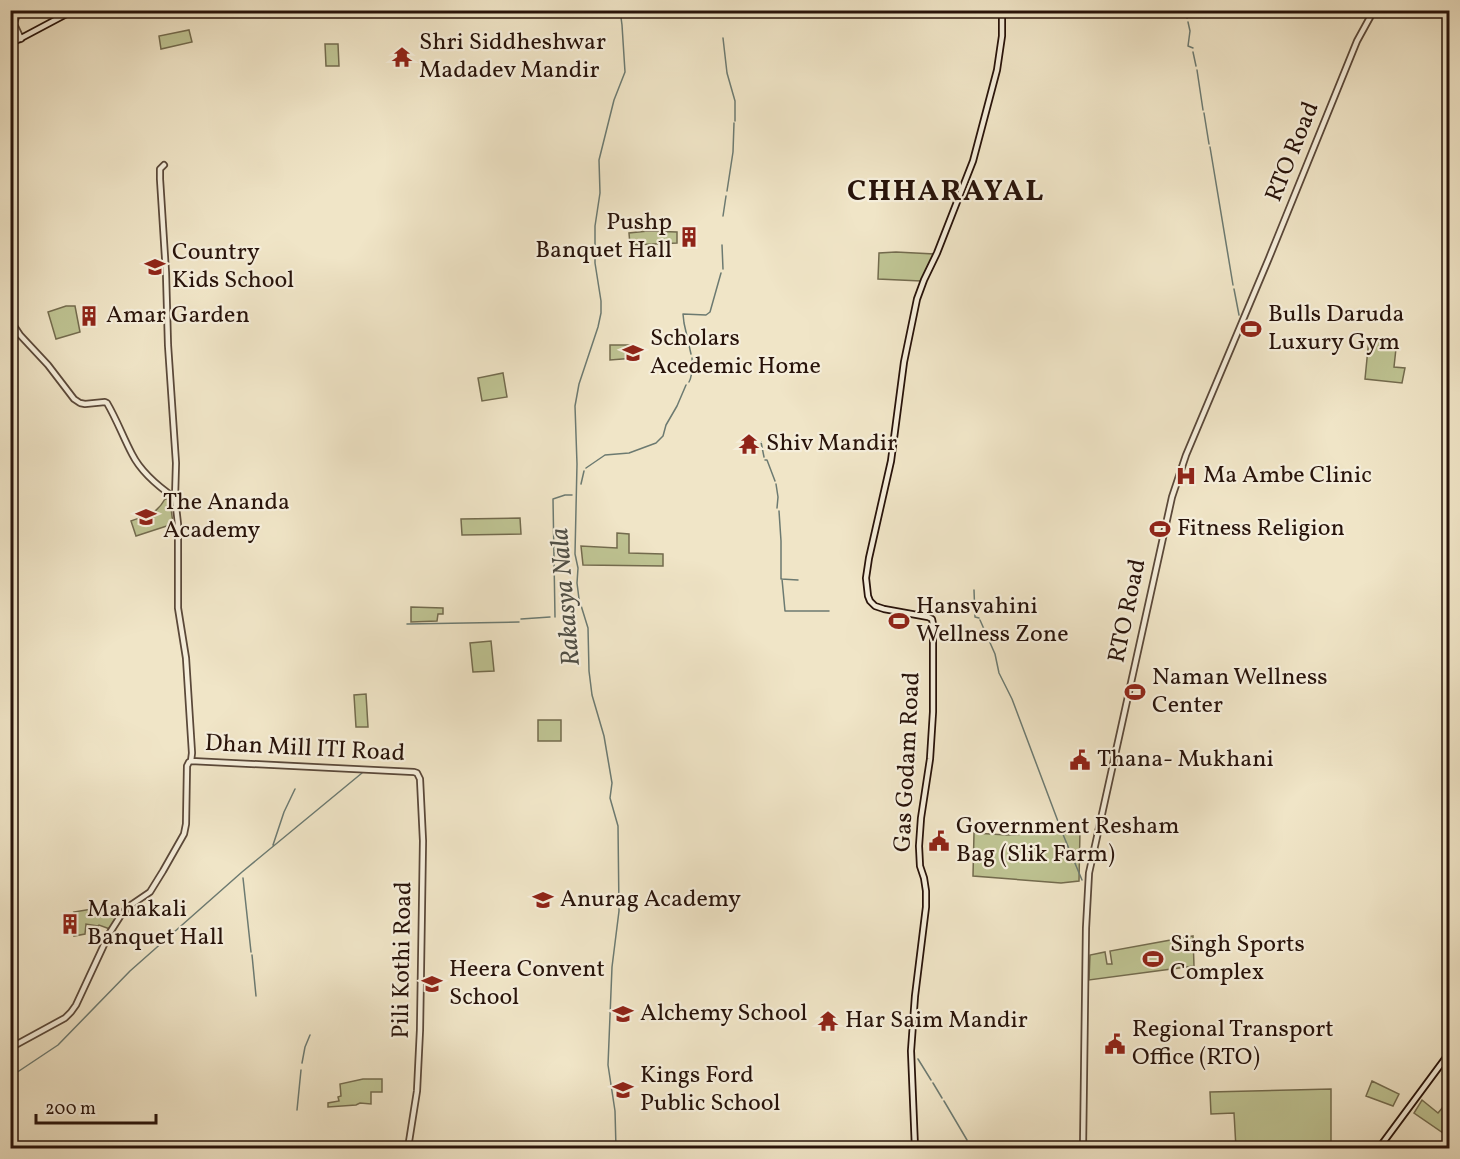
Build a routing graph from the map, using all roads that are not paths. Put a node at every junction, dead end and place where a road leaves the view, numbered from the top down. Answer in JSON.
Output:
{"nodes":[{"id":1,"x":18,"y":10,"type":"edge"},
{"id":2,"x":74,"y":10,"type":"edge"},
{"id":3,"x":1002,"y":10,"type":"edge"},
{"id":4,"x":1374,"y":10,"type":"edge"},
{"id":5,"x":21,"y":39,"type":"junction"},
{"id":6,"x":10,"y":44,"type":"edge"},
{"id":7,"x":164,"y":165,"type":"dead end"},
{"id":8,"x":10,"y":320,"type":"edge"},
{"id":9,"x":175,"y":498,"type":"junction"},
{"id":10,"x":191,"y":761,"type":"junction"},
{"id":11,"x":417,"y":773,"type":"joint"},
{"id":12,"x":10,"y":1048,"type":"edge"},
{"id":13,"x":1449,"y":1052,"type":"edge"},
{"id":14,"x":408,"y":1149,"type":"edge"},
{"id":15,"x":915,"y":1149,"type":"edge"},
{"id":16,"x":1083,"y":1149,"type":"edge"},
{"id":17,"x":1379,"y":1149,"type":"edge"}],
"edges":[{"from":1,"to":5,"type":"street"},
{"from":2,"to":5,"type":"street"},
{"from":3,"to":15,"type":"street","name":"Gas Godam Road"},
{"from":4,"to":16,"type":"street","name":"RTO Road"},
{"from":5,"to":6,"type":"street"},
{"from":7,"to":9,"type":"street"},
{"from":8,"to":9,"type":"street"},
{"from":9,"to":10,"type":"street"},
{"from":10,"to":11,"type":"street","name":"Dhan Mill ITI Road"},
{"from":10,"to":12,"type":"street","name":"Dhan Mill ITI Road"},
{"from":11,"to":14,"type":"street","name":"Pili Kothi Road"},
{"from":13,"to":17,"type":"street"}]}
